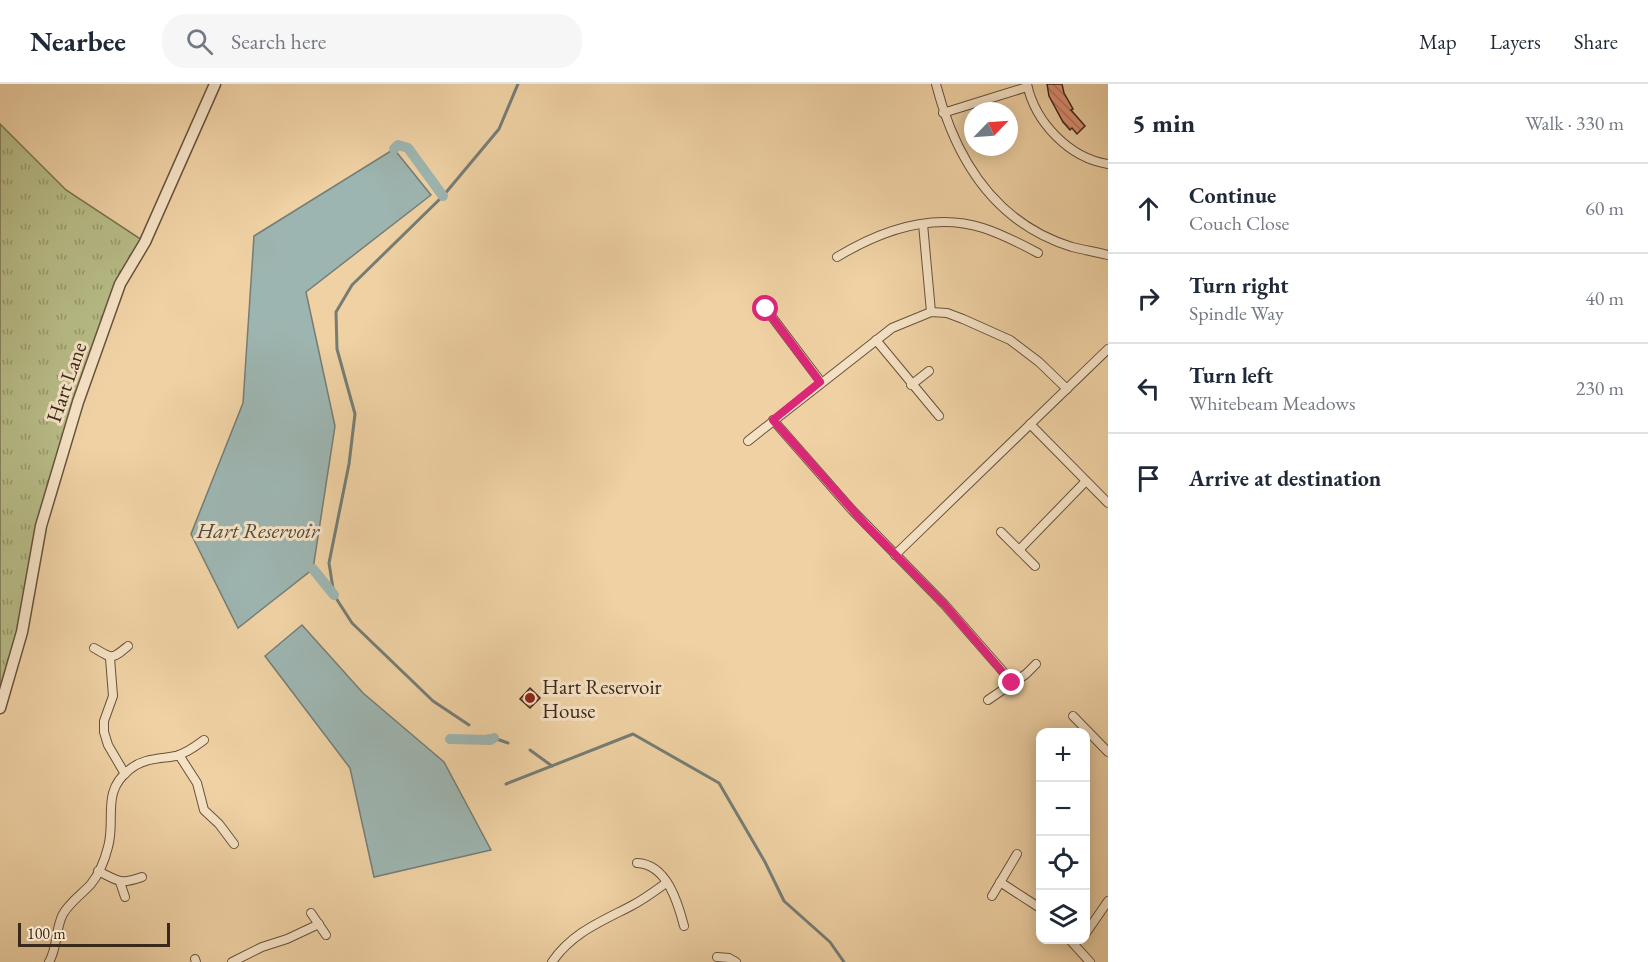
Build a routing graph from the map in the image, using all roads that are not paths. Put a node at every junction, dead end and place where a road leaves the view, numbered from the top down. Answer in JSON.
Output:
{"nodes":[{"id":1,"x":215,"y":84,"type":"edge"},
{"id":2,"x":936,"y":84,"type":"edge"},
{"id":3,"x":1027,"y":85,"type":"edge"},
{"id":4,"x":943,"y":113,"type":"junction"},
{"id":5,"x":1108,"y":164,"type":"edge"},
{"id":6,"x":923,"y":224,"type":"junction"},
{"id":7,"x":1038,"y":253,"type":"dead end"},
{"id":8,"x":1108,"y":255,"type":"edge"},
{"id":9,"x":837,"y":257,"type":"dead end"},
{"id":10,"x":766,"y":309,"type":"dead end"},
{"id":11,"x":931,"y":312,"type":"junction"},
{"id":12,"x":876,"y":340,"type":"junction"},
{"id":13,"x":1108,"y":350,"type":"edge"},
{"id":14,"x":929,"y":371,"type":"dead end"},
{"id":15,"x":820,"y":382,"type":"junction"},
{"id":16,"x":911,"y":385,"type":"junction"},
{"id":17,"x":1067,"y":389,"type":"junction"},
{"id":18,"x":939,"y":416,"type":"dead end"},
{"id":19,"x":773,"y":420,"type":"junction"},
{"id":20,"x":1030,"y":424,"type":"junction"},
{"id":21,"x":748,"y":441,"type":"dead end"},
{"id":22,"x":1086,"y":481,"type":"junction"},
{"id":23,"x":1108,"y":503,"type":"edge"},
{"id":24,"x":1001,"y":532,"type":"dead end"},
{"id":25,"x":1019,"y":550,"type":"junction"},
{"id":26,"x":895,"y":555,"type":"junction"},
{"id":27,"x":1035,"y":566,"type":"dead end"},
{"id":28,"x":128,"y":646,"type":"dead end"},
{"id":29,"x":94,"y":648,"type":"dead end"},
{"id":30,"x":110,"y":658,"type":"junction"},
{"id":31,"x":1036,"y":664,"type":"dead end"},
{"id":32,"x":1012,"y":683,"type":"junction"},
{"id":33,"x":988,"y":700,"type":"dead end"},
{"id":34,"x":0,"y":708,"type":"edge"},
{"id":35,"x":1073,"y":716,"type":"dead end"},
{"id":36,"x":1082,"y":728,"type":"edge"},
{"id":37,"x":1090,"y":737,"type":"edge"},
{"id":38,"x":204,"y":740,"type":"dead end"},
{"id":39,"x":1108,"y":752,"type":"edge"},
{"id":40,"x":179,"y":755,"type":"junction"},
{"id":41,"x":125,"y":774,"type":"junction"},
{"id":42,"x":234,"y":844,"type":"dead end"},
{"id":43,"x":1017,"y":854,"type":"dead end"},
{"id":44,"x":637,"y":863,"type":"dead end"},
{"id":45,"x":98,"y":871,"type":"junction"},
{"id":46,"x":142,"y":877,"type":"dead end"},
{"id":47,"x":120,"y":882,"type":"junction"},
{"id":48,"x":1000,"y":882,"type":"junction"},
{"id":49,"x":666,"y":883,"type":"junction"},
{"id":50,"x":992,"y":896,"type":"dead end"},
{"id":51,"x":124,"y":897,"type":"dead end"},
{"id":52,"x":1108,"y":901,"type":"edge"},
{"id":53,"x":1036,"y":905,"type":"edge"},
{"id":54,"x":311,"y":913,"type":"dead end"},
{"id":55,"x":319,"y":924,"type":"junction"},
{"id":56,"x":684,"y":926,"type":"dead end"},
{"id":57,"x":1090,"y":927,"type":"edge"},
{"id":58,"x":326,"y":935,"type":"dead end"},
{"id":59,"x":1079,"y":944,"type":"edge"},
{"id":60,"x":717,"y":957,"type":"dead end"},
{"id":61,"x":49,"y":962,"type":"edge"},
{"id":62,"x":232,"y":962,"type":"edge"},
{"id":63,"x":552,"y":962,"type":"edge"},
{"id":64,"x":736,"y":962,"type":"edge"},
{"id":65,"x":1090,"y":962,"type":"edge"}],
"edges":[{"from":1,"to":34,"type":"street","name":"Hart Lane"},
{"from":2,"to":4,"type":"street"},
{"from":3,"to":4,"type":"street"},
{"from":3,"to":5,"type":"street"},
{"from":4,"to":8,"type":"street"},
{"from":6,"to":7,"type":"street"},
{"from":6,"to":9,"type":"street"},
{"from":6,"to":11,"type":"street"},
{"from":10,"to":15,"type":"street"},
{"from":11,"to":12,"type":"street"},
{"from":11,"to":17,"type":"street"},
{"from":12,"to":15,"type":"street"},
{"from":12,"to":16,"type":"street"},
{"from":13,"to":17,"type":"street"},
{"from":14,"to":16,"type":"street"},
{"from":15,"to":19,"type":"street"},
{"from":16,"to":18,"type":"street"},
{"from":17,"to":20,"type":"street"},
{"from":19,"to":21,"type":"street"},
{"from":19,"to":26,"type":"street"},
{"from":20,"to":22,"type":"street"},
{"from":20,"to":26,"type":"street"},
{"from":22,"to":23,"type":"street"},
{"from":22,"to":25,"type":"street"},
{"from":24,"to":25,"type":"street"},
{"from":25,"to":27,"type":"street"},
{"from":26,"to":32,"type":"street"},
{"from":28,"to":30,"type":"street"},
{"from":29,"to":30,"type":"street"},
{"from":30,"to":41,"type":"street"},
{"from":31,"to":32,"type":"street"},
{"from":32,"to":33,"type":"street"},
{"from":35,"to":36,"type":"street"},
{"from":37,"to":39,"type":"street"},
{"from":38,"to":40,"type":"street"},
{"from":40,"to":41,"type":"street"},
{"from":40,"to":42,"type":"street"},
{"from":41,"to":45,"type":"street"},
{"from":43,"to":48,"type":"street"},
{"from":44,"to":49,"type":"street"},
{"from":45,"to":47,"type":"street"},
{"from":45,"to":61,"type":"street"},
{"from":46,"to":47,"type":"street"},
{"from":47,"to":51,"type":"street"},
{"from":48,"to":50,"type":"street"},
{"from":48,"to":53,"type":"street"},
{"from":49,"to":56,"type":"street"},
{"from":49,"to":63,"type":"street"},
{"from":52,"to":57,"type":"street"},
{"from":54,"to":55,"type":"street"},
{"from":55,"to":58,"type":"street"},
{"from":55,"to":62,"type":"street"},
{"from":59,"to":65,"type":"street"},
{"from":60,"to":64,"type":"street"}]}
